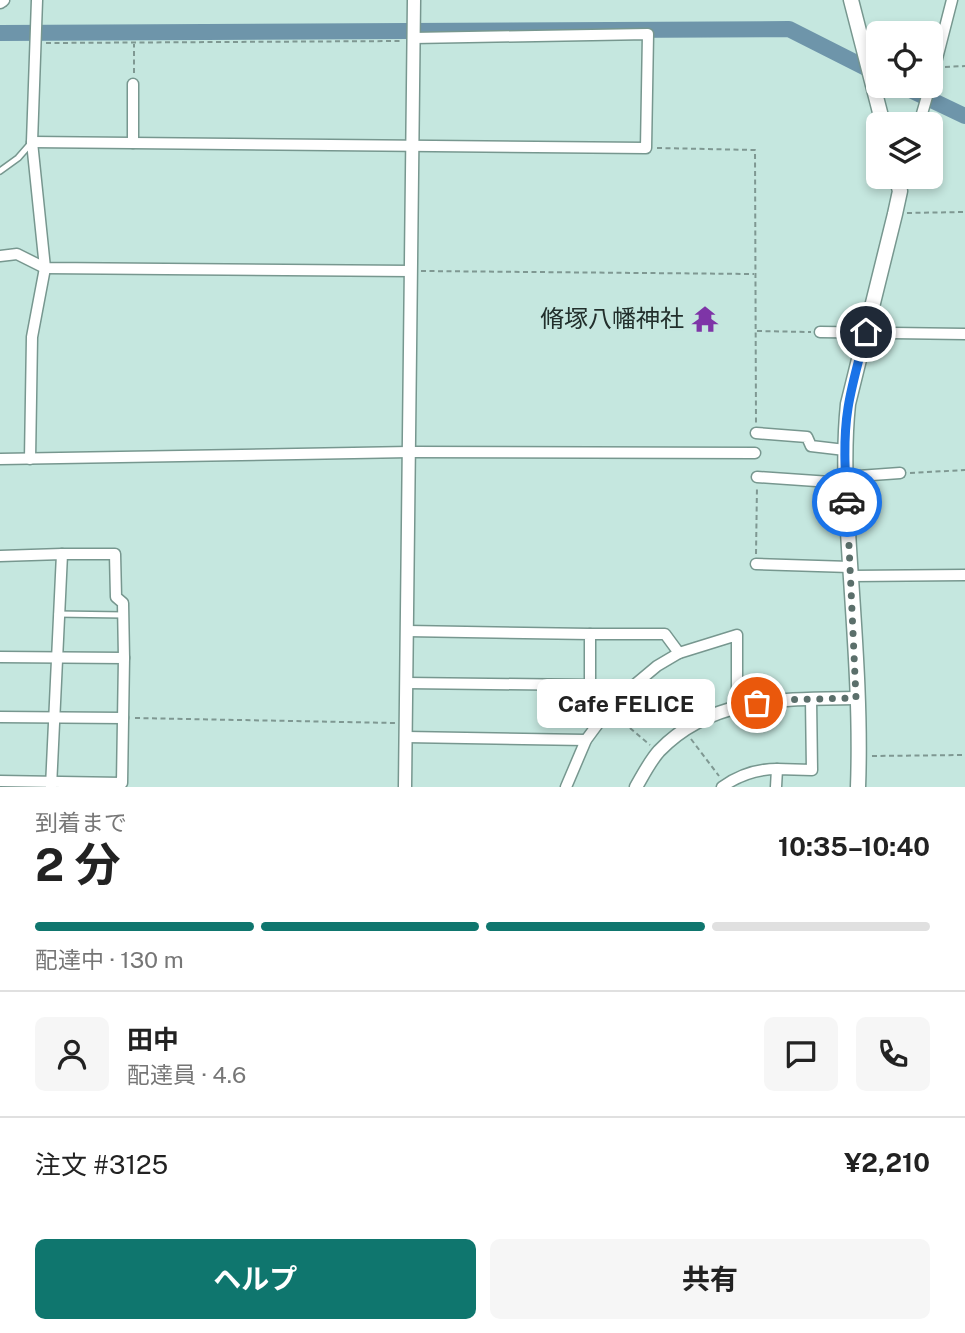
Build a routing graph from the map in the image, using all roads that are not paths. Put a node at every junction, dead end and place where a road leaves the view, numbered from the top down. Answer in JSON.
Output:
{"nodes":[{"id":1,"x":37,"y":0,"type":"edge"},
{"id":2,"x":414,"y":0,"type":"edge"},
{"id":3,"x":852,"y":0,"type":"edge"},
{"id":4,"x":952,"y":0,"type":"edge"},
{"id":5,"x":413,"y":34,"type":"junction"},
{"id":6,"x":943,"y":37,"type":"edge"},
{"id":7,"x":133,"y":85,"type":"road end"},
{"id":8,"x":880,"y":112,"type":"edge"},
{"id":9,"x":32,"y":142,"type":"junction"},
{"id":10,"x":133,"y":143,"type":"junction"},
{"id":11,"x":413,"y":146,"type":"junction"},
{"id":12,"x":0,"y":171,"type":"edge"},
{"id":13,"x":899,"y":189,"type":"edge"},
{"id":14,"x":0,"y":256,"type":"edge"},
{"id":15,"x":45,"y":268,"type":"junction"},
{"id":16,"x":411,"y":271,"type":"junction"},
{"id":17,"x":820,"y":332,"type":"road end"},
{"id":18,"x":866,"y":332,"type":"junction"},
{"id":19,"x":965,"y":334,"type":"edge"},
{"id":20,"x":755,"y":433,"type":"road end"},
{"id":21,"x":845,"y":450,"type":"junction"},
{"id":22,"x":410,"y":452,"type":"junction"},
{"id":23,"x":755,"y":453,"type":"dead end"},
{"id":24,"x":30,"y":459,"type":"junction"},
{"id":25,"x":0,"y":460,"type":"edge"},
{"id":26,"x":900,"y":473,"type":"road end"},
{"id":27,"x":757,"y":477,"type":"road end"},
{"id":28,"x":845,"y":480,"type":"junction"},
{"id":29,"x":62,"y":554,"type":"junction"},
{"id":30,"x":0,"y":556,"type":"edge"},
{"id":31,"x":756,"y":564,"type":"road end"},
{"id":32,"x":850,"y":572,"type":"junction"},
{"id":33,"x":965,"y":575,"type":"edge"},
{"id":34,"x":57,"y":614,"type":"junction"},
{"id":35,"x":124,"y":615,"type":"junction"},
{"id":36,"x":407,"y":631,"type":"junction"},
{"id":37,"x":590,"y":634,"type":"junction"},
{"id":38,"x":679,"y":653,"type":"junction"},
{"id":39,"x":0,"y":657,"type":"edge"},
{"id":40,"x":55,"y":657,"type":"junction"},
{"id":41,"x":124,"y":658,"type":"junction"},
{"id":42,"x":407,"y":683,"type":"junction"},
{"id":43,"x":590,"y":685,"type":"junction"},
{"id":44,"x":856,"y":698,"type":"junction"},
{"id":45,"x":811,"y":699,"type":"junction"},
{"id":46,"x":611,"y":706,"type":"junction"},
{"id":47,"x":737,"y":706,"type":"junction"},
{"id":48,"x":0,"y":717,"type":"edge"},
{"id":49,"x":53,"y":718,"type":"junction"},
{"id":50,"x":123,"y":718,"type":"junction"},
{"id":51,"x":406,"y":737,"type":"junction"},
{"id":52,"x":586,"y":740,"type":"junction"},
{"id":53,"x":777,"y":769,"type":"junction"},
{"id":54,"x":0,"y":781,"type":"edge"},
{"id":55,"x":51,"y":784,"type":"edge"},
{"id":56,"x":724,"y":786,"type":"edge"},
{"id":57,"x":405,"y":787,"type":"edge"},
{"id":58,"x":566,"y":787,"type":"edge"},
{"id":59,"x":636,"y":787,"type":"edge"},
{"id":60,"x":776,"y":787,"type":"edge"},
{"id":61,"x":858,"y":787,"type":"edge"}],
"edges":[{"from":1,"to":9,"type":"street"},
{"from":2,"to":5,"type":"street"},
{"from":3,"to":8,"type":"main road"},
{"from":4,"to":6,"type":"street"},
{"from":5,"to":11,"type":"street"},
{"from":5,"to":11,"type":"street"},
{"from":7,"to":10,"type":"street"},
{"from":9,"to":10,"type":"street"},
{"from":9,"to":12,"type":"lane"},
{"from":9,"to":15,"type":"street"},
{"from":10,"to":11,"type":"street"},
{"from":11,"to":16,"type":"street"},
{"from":13,"to":18,"type":"main road"},
{"from":14,"to":15,"type":"street"},
{"from":15,"to":16,"type":"street"},
{"from":15,"to":24,"type":"street"},
{"from":16,"to":22,"type":"street"},
{"from":17,"to":18,"type":"street"},
{"from":18,"to":19,"type":"street"},
{"from":18,"to":21,"type":"main road"},
{"from":20,"to":21,"type":"street"},
{"from":21,"to":28,"type":"main road"},
{"from":22,"to":23,"type":"street"},
{"from":22,"to":24,"type":"street"},
{"from":22,"to":36,"type":"street"},
{"from":24,"to":25,"type":"street"},
{"from":26,"to":28,"type":"street"},
{"from":27,"to":28,"type":"street"},
{"from":28,"to":32,"type":"main road"},
{"from":29,"to":30,"type":"street"},
{"from":29,"to":34,"type":"street"},
{"from":29,"to":35,"type":"street"},
{"from":31,"to":32,"type":"street"},
{"from":32,"to":33,"type":"street"},
{"from":32,"to":44,"type":"main road"},
{"from":34,"to":35,"type":"lane"},
{"from":34,"to":40,"type":"street"},
{"from":35,"to":41,"type":"street"},
{"from":36,"to":37,"type":"street"},
{"from":36,"to":42,"type":"street"},
{"from":37,"to":38,"type":"street"},
{"from":37,"to":43,"type":"street"},
{"from":38,"to":46,"type":"street"},
{"from":38,"to":47,"type":"street"},
{"from":39,"to":40,"type":"street"},
{"from":40,"to":41,"type":"street"},
{"from":40,"to":49,"type":"street"},
{"from":41,"to":50,"type":"street"},
{"from":42,"to":43,"type":"street"},
{"from":42,"to":51,"type":"street"},
{"from":43,"to":46,"type":"street"},
{"from":44,"to":45,"type":"street"},
{"from":44,"to":61,"type":"main road"},
{"from":45,"to":47,"type":"street"},
{"from":45,"to":53,"type":"street"},
{"from":46,"to":52,"type":"street"},
{"from":47,"to":59,"type":"street"},
{"from":48,"to":49,"type":"street"},
{"from":49,"to":50,"type":"street"},
{"from":49,"to":55,"type":"street"},
{"from":50,"to":55,"type":"street"},
{"from":51,"to":52,"type":"street"},
{"from":51,"to":57,"type":"street"},
{"from":52,"to":58,"type":"street"},
{"from":53,"to":56,"type":"street"},
{"from":53,"to":60,"type":"street"},
{"from":54,"to":55,"type":"street"}]}
